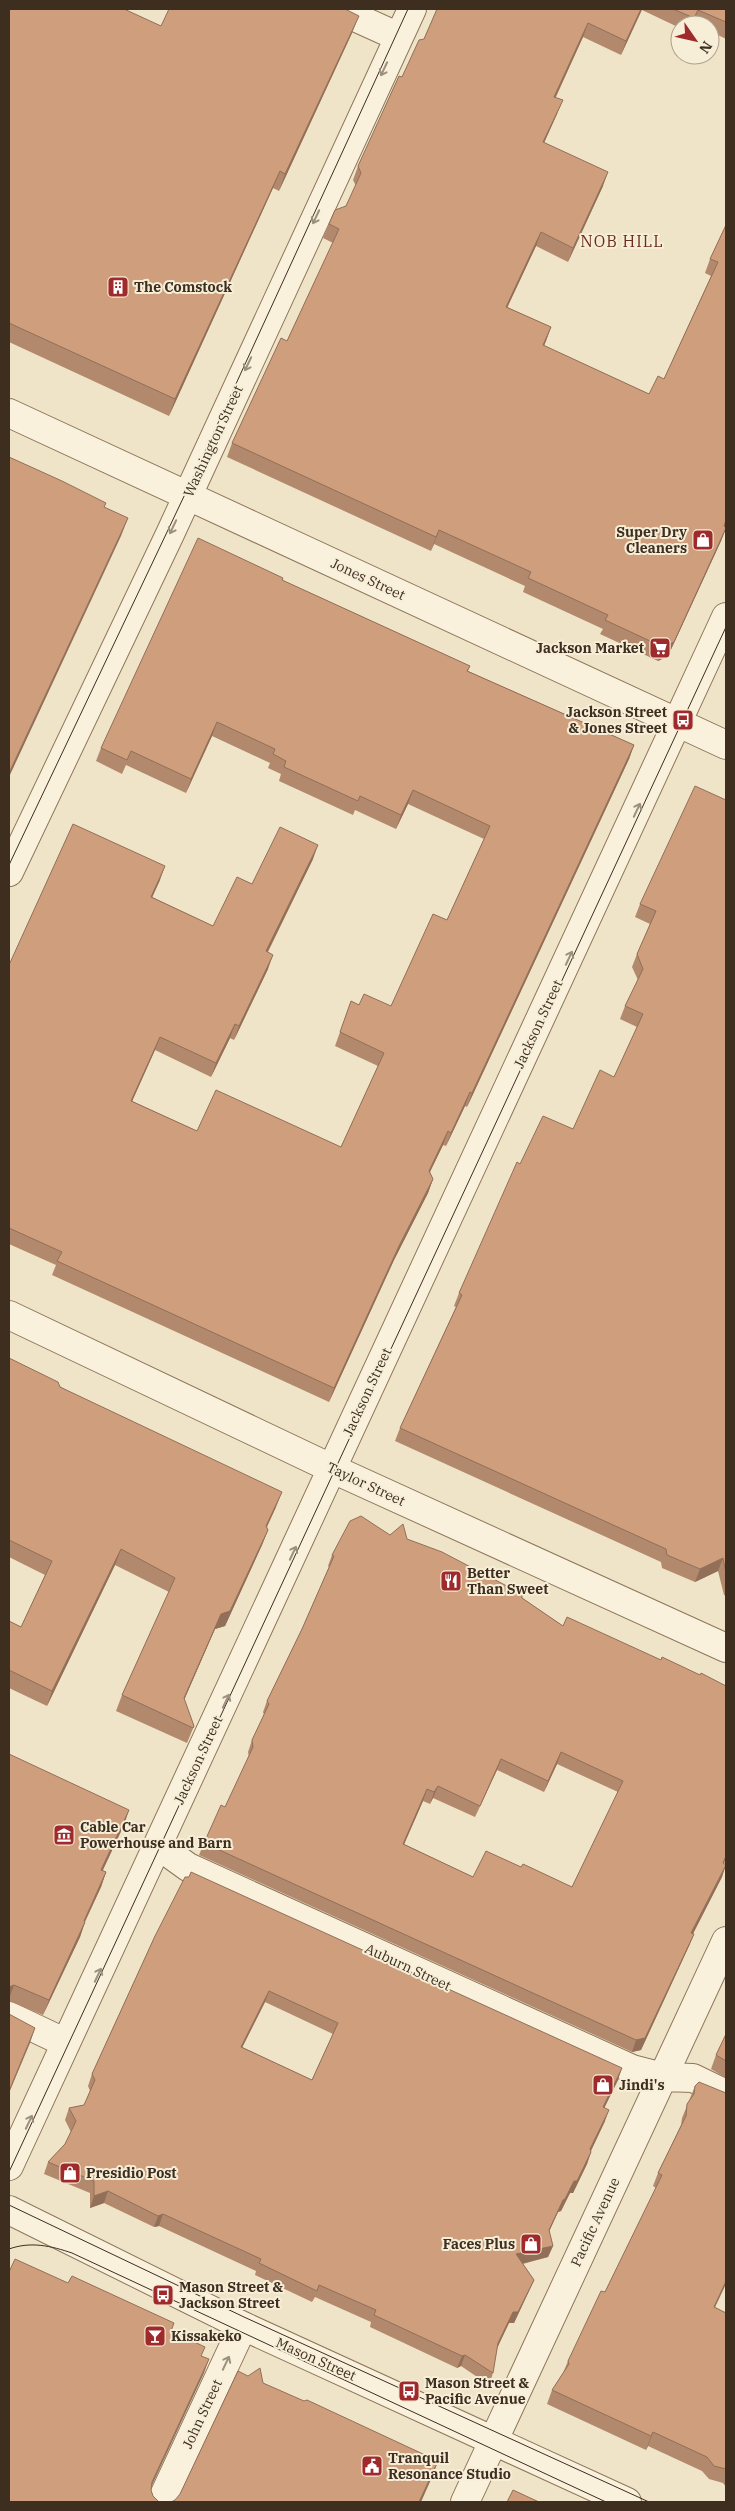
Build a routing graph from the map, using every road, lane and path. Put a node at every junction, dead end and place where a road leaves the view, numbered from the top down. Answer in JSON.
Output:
{"nodes":[{"id":1,"x":337,"y":9,"type":"edge"},
{"id":2,"x":412,"y":9,"type":"edge"},
{"id":3,"x":399,"y":37,"type":"junction"},
{"id":4,"x":9,"y":413,"type":"edge"},
{"id":5,"x":188,"y":496,"type":"junction"},
{"id":6,"x":726,"y":617,"type":"edge"},
{"id":7,"x":677,"y":722,"type":"junction"},
{"id":8,"x":726,"y":745,"type":"edge"},
{"id":9,"x":9,"y":872,"type":"edge"},
{"id":10,"x":9,"y":1314,"type":"edge"},
{"id":11,"x":332,"y":1468,"type":"junction"},
{"id":12,"x":726,"y":1648,"type":"edge"},
{"id":13,"x":158,"y":1846,"type":"junction"},
{"id":14,"x":725,"y":1948,"type":"edge"},
{"id":15,"x":9,"y":2016,"type":"edge"},
{"id":16,"x":66,"y":2043,"type":"junction"},
{"id":17,"x":663,"y":2077,"type":"junction"},
{"id":18,"x":726,"y":2094,"type":"edge"},
{"id":19,"x":9,"y":2166,"type":"edge"},
{"id":20,"x":9,"y":2210,"type":"edge"},
{"id":21,"x":243,"y":2326,"type":"junction"},
{"id":22,"x":494,"y":2440,"type":"junction"},
{"id":23,"x":161,"y":2502,"type":"edge"},
{"id":24,"x":465,"y":2502,"type":"edge"},
{"id":25,"x":627,"y":2502,"type":"edge"}],
"edges":[{"from":1,"to":3,"type":"street"},
{"from":2,"to":3,"type":"street","name":"Washington Street"},
{"from":3,"to":5,"type":"street","name":"Washington Street","one_way":true},
{"from":4,"to":5,"type":"street","name":"Jones Street"},
{"from":5,"to":7,"type":"street","name":"Jones Street"},
{"from":5,"to":9,"type":"street","name":"Washington Street","one_way":true},
{"from":6,"to":7,"type":"street","name":"Jackson Street"},
{"from":7,"to":8,"type":"street","name":"Jones Street"},
{"from":11,"to":7,"type":"street","name":"Jackson Street","one_way":true},
{"from":10,"to":11,"type":"street","name":"Taylor Street"},
{"from":11,"to":12,"type":"street","name":"Taylor Street"},
{"from":13,"to":11,"type":"street","name":"Jackson Street","one_way":true},
{"from":16,"to":13,"type":"street","name":"Jackson Street","one_way":true},
{"from":13,"to":17,"type":"street","name":"Auburn Street"},
{"from":14,"to":17,"type":"street","name":"Pacific Avenue"},
{"from":15,"to":16,"type":"street"},
{"from":19,"to":16,"type":"street","name":"Jackson Street","one_way":true},
{"from":17,"to":18,"type":"street","name":"Auburn Street"},
{"from":17,"to":22,"type":"street","name":"Pacific Avenue"},
{"from":20,"to":21,"type":"street","name":"Mason Street"},
{"from":21,"to":22,"type":"street","name":"Mason Street"},
{"from":23,"to":21,"type":"street","name":"John Street","one_way":true},
{"from":22,"to":24,"type":"street","name":"Pacific Avenue"},
{"from":22,"to":25,"type":"street","name":"Mason Street"}]}
